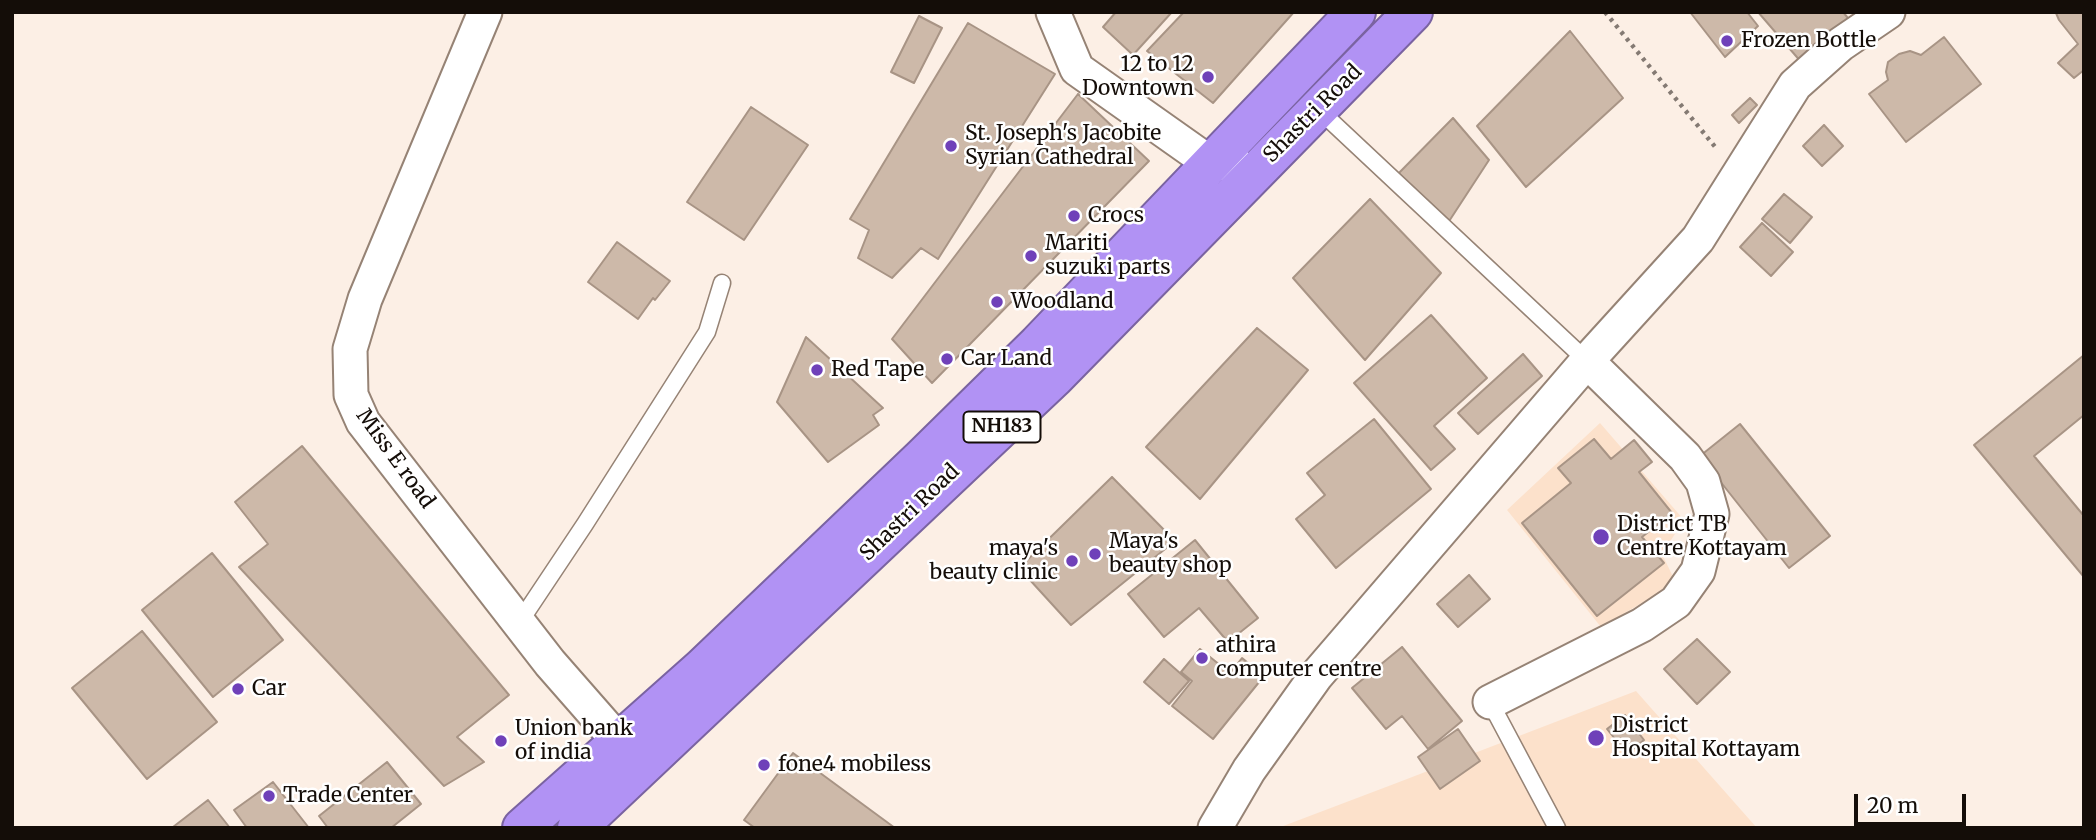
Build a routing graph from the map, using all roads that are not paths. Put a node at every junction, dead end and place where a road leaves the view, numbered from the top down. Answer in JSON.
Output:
{"nodes":[{"id":1,"x":485,"y":12,"type":"edge"},
{"id":2,"x":1053,"y":12,"type":"edge"},
{"id":3,"x":1356,"y":12,"type":"edge"},
{"id":4,"x":1413,"y":12,"type":"edge"},
{"id":5,"x":1888,"y":12,"type":"edge"},
{"id":6,"x":1318,"y":109,"type":"junction"},
{"id":7,"x":1210,"y":163,"type":"junction"},
{"id":8,"x":1262,"y":165,"type":"junction"},
{"id":9,"x":722,"y":283,"type":"dead end"},
{"id":10,"x":1587,"y":361,"type":"junction"},
{"id":11,"x":519,"y":623,"type":"junction"},
{"id":12,"x":1490,"y":702,"type":"joint"},
{"id":13,"x":630,"y":754,"type":"junction"},
{"id":14,"x":522,"y":828,"type":"edge"},
{"id":15,"x":577,"y":828,"type":"edge"},
{"id":16,"x":1215,"y":828,"type":"edge"},
{"id":17,"x":1557,"y":828,"type":"edge"}],
"edges":[{"from":1,"to":11,"type":"street","name":"Miss E road"},
{"from":2,"to":7,"type":"street"},
{"from":3,"to":7,"type":"highway","name":"Shastri Road","number":"NH183"},
{"from":4,"to":6,"type":"highway","name":"Shastri Road","number":"NH183"},
{"from":5,"to":10,"type":"street"},
{"from":6,"to":8,"type":"highway","name":"Shastri Road","number":"NH183"},
{"from":6,"to":10,"type":"lane"},
{"from":7,"to":8,"type":"street"},
{"from":7,"to":13,"type":"highway","name":"Shastri Road","number":"NH183"},
{"from":8,"to":13,"type":"highway","name":"Shastri Road","number":"NH183"},
{"from":9,"to":11,"type":"lane"},
{"from":10,"to":12,"type":"street"},
{"from":10,"to":16,"type":"street"},
{"from":11,"to":13,"type":"street","name":"Miss E road"},
{"from":12,"to":17,"type":"lane"},
{"from":13,"to":14,"type":"highway","name":"Shastri Road","number":"NH183"},
{"from":13,"to":15,"type":"highway","name":"Shastri Road","number":"NH183"}]}
